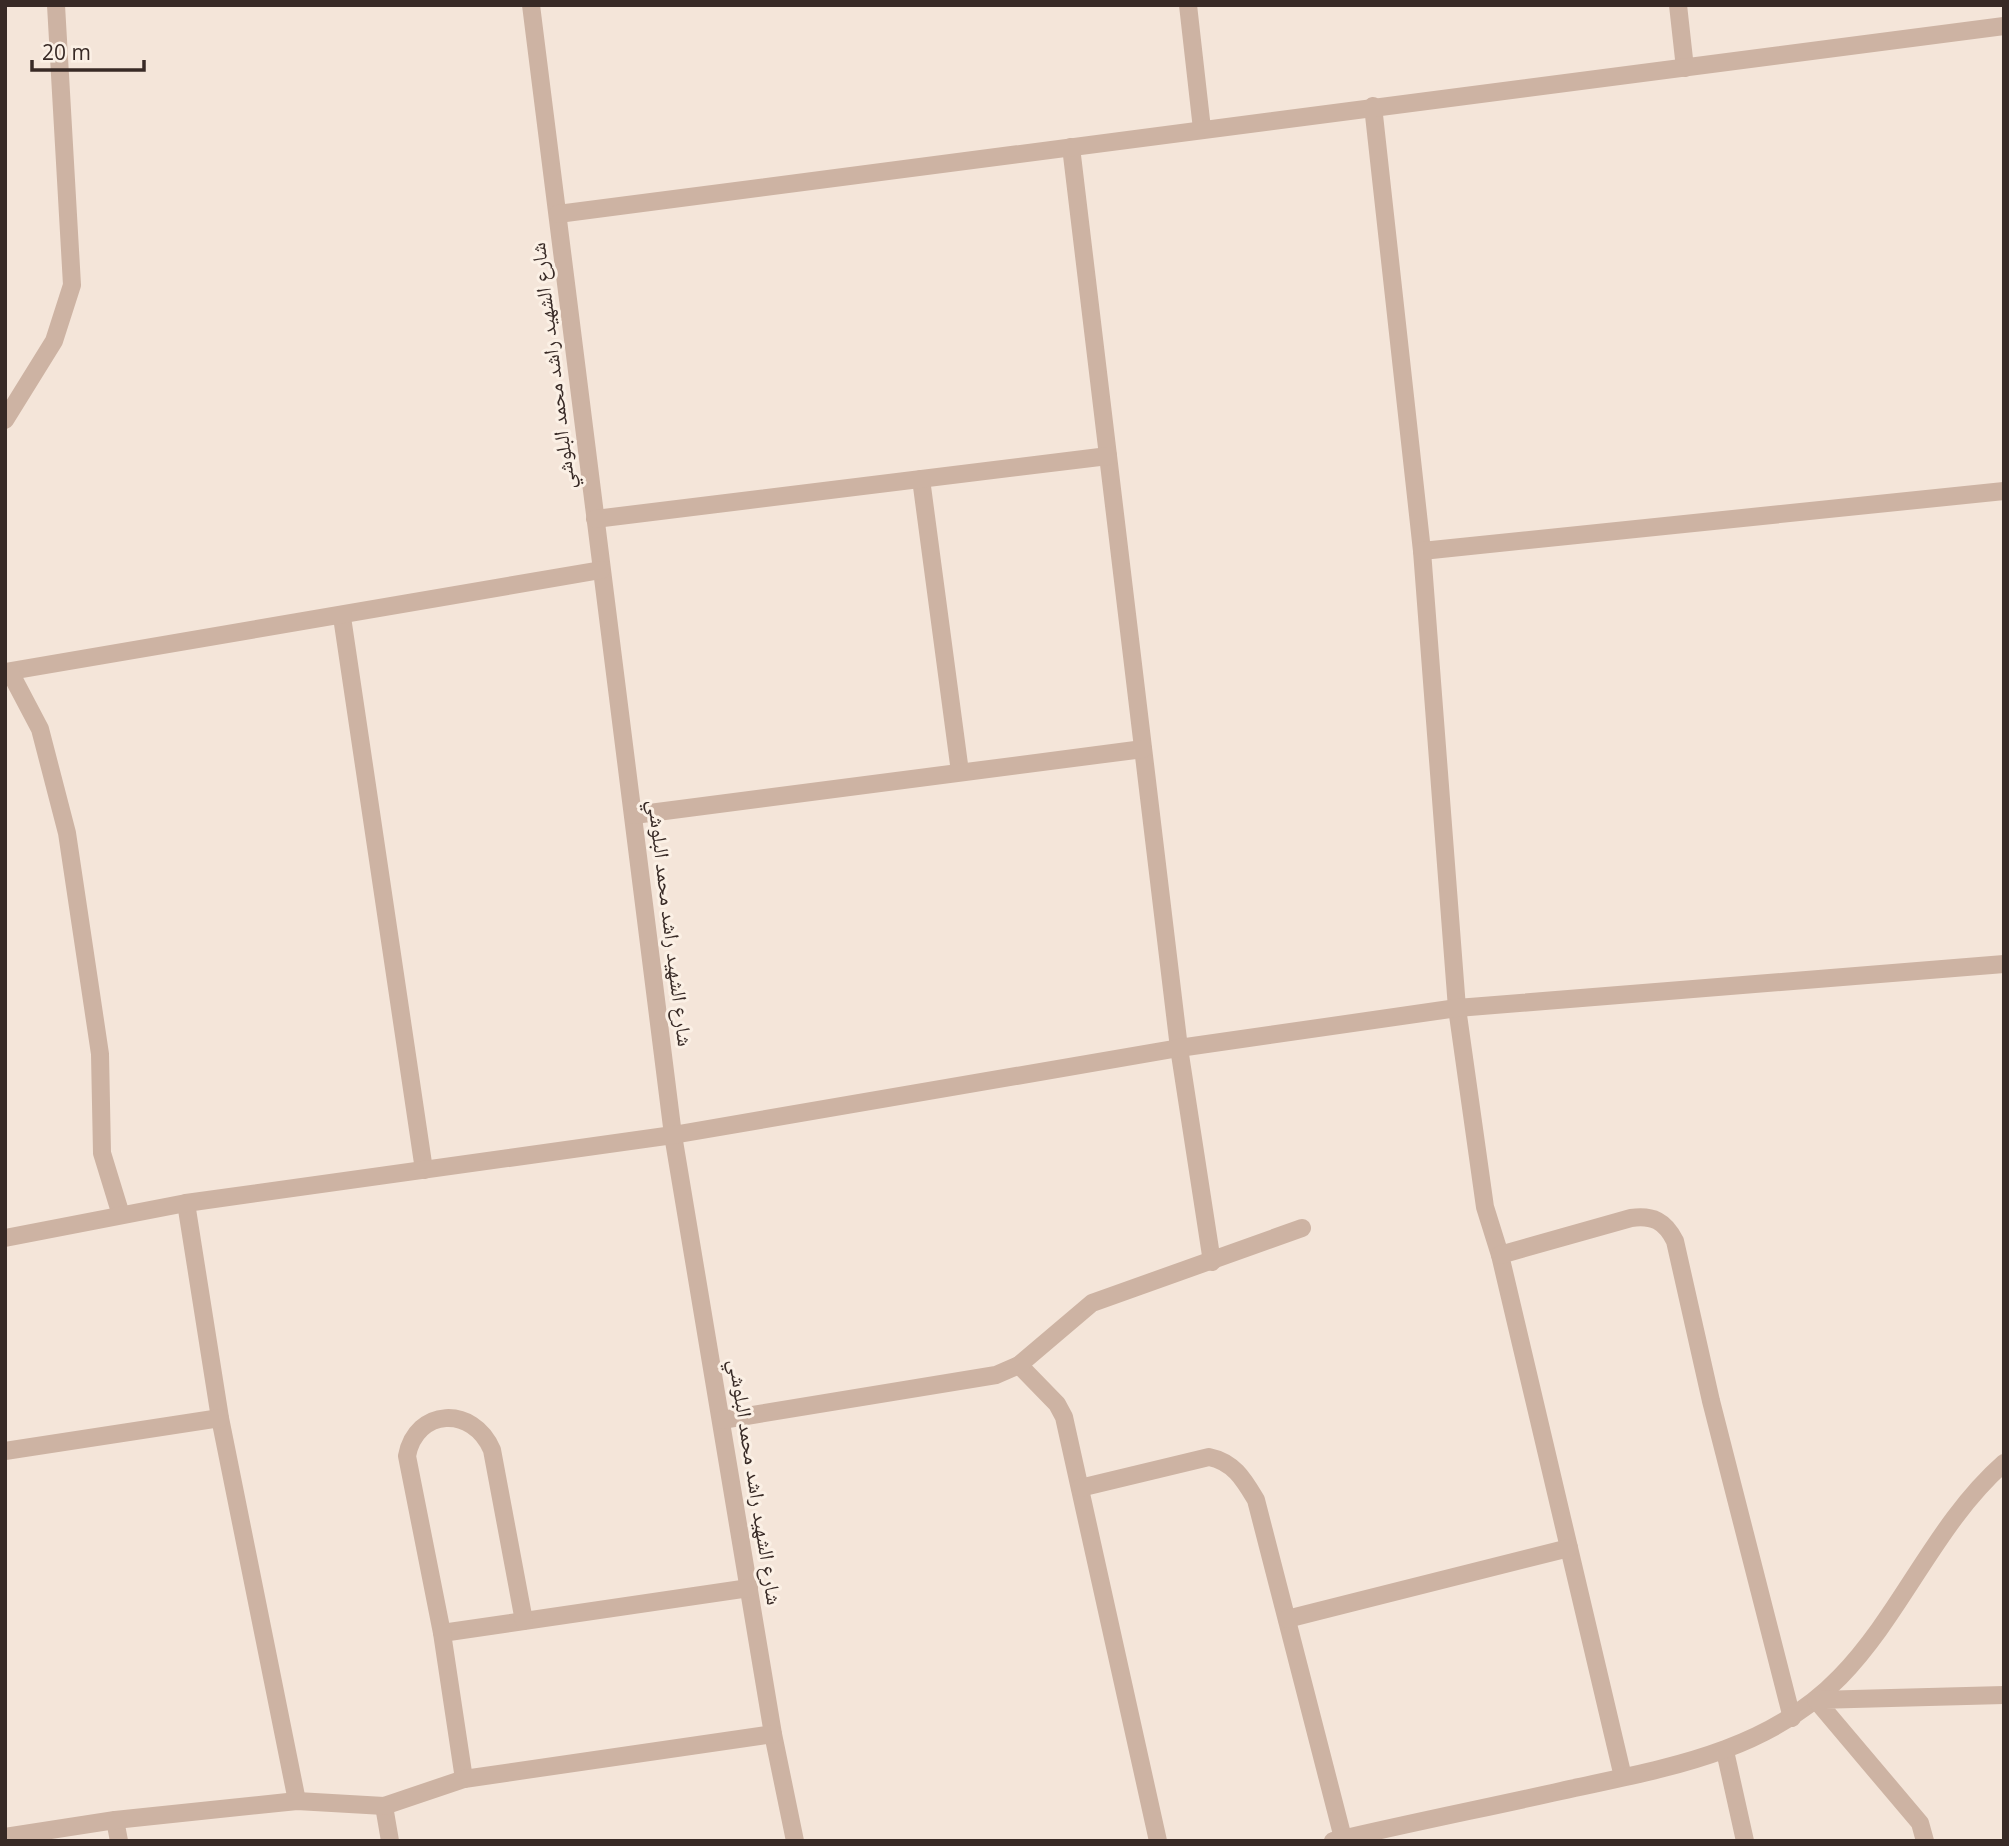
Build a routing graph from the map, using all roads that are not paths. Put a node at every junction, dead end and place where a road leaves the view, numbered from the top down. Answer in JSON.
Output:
{"nodes":[{"id":1,"x":56,"y":5,"type":"edge"},
{"id":2,"x":531,"y":5,"type":"edge"},
{"id":3,"x":1188,"y":5,"type":"edge"},
{"id":4,"x":1678,"y":5,"type":"edge"},
{"id":5,"x":2004,"y":26,"type":"edge"},
{"id":6,"x":1685,"y":68,"type":"junction"},
{"id":7,"x":1373,"y":106,"type":"junction"},
{"id":8,"x":1202,"y":129,"type":"junction"},
{"id":9,"x":1071,"y":146,"type":"junction"},
{"id":10,"x":558,"y":214,"type":"junction"},
{"id":11,"x":5,"y":420,"type":"edge"},
{"id":12,"x":1108,"y":456,"type":"junction"},
{"id":13,"x":920,"y":479,"type":"junction"},
{"id":14,"x":2004,"y":491,"type":"edge"},
{"id":15,"x":595,"y":519,"type":"junction"},
{"id":16,"x":1422,"y":551,"type":"junction"},
{"id":17,"x":601,"y":570,"type":"junction"},
{"id":18,"x":342,"y":617,"type":"junction"},
{"id":19,"x":8,"y":672,"type":"edge"},
{"id":20,"x":1143,"y":749,"type":"junction"},
{"id":21,"x":960,"y":772,"type":"junction"},
{"id":22,"x":634,"y":815,"type":"junction"},
{"id":23,"x":2004,"y":964,"type":"edge"},
{"id":24,"x":1457,"y":1008,"type":"junction"},
{"id":25,"x":1179,"y":1048,"type":"junction"},
{"id":26,"x":673,"y":1135,"type":"junction"},
{"id":27,"x":424,"y":1170,"type":"junction"},
{"id":28,"x":186,"y":1203,"type":"junction"},
{"id":29,"x":121,"y":1216,"type":"junction"},
{"id":30,"x":1302,"y":1228,"type":"dead end"},
{"id":31,"x":5,"y":1238,"type":"edge"},
{"id":32,"x":1500,"y":1255,"type":"junction"},
{"id":33,"x":1212,"y":1262,"type":"junction"},
{"id":34,"x":1018,"y":1365,"type":"junction"},
{"id":35,"x":220,"y":1418,"type":"junction"},
{"id":36,"x":722,"y":1420,"type":"junction"},
{"id":37,"x":5,"y":1451,"type":"edge"},
{"id":38,"x":2004,"y":1463,"type":"edge"},
{"id":39,"x":1080,"y":1488,"type":"junction"},
{"id":40,"x":1569,"y":1548,"type":"junction"},
{"id":41,"x":749,"y":1588,"type":"junction"},
{"id":42,"x":1287,"y":1619,"type":"junction"},
{"id":43,"x":524,"y":1621,"type":"junction"},
{"id":44,"x":442,"y":1633,"type":"junction"},
{"id":45,"x":2004,"y":1695,"type":"edge"},
{"id":46,"x":1816,"y":1699,"type":"junction"},
{"id":47,"x":1792,"y":1718,"type":"junction"},
{"id":48,"x":773,"y":1734,"type":"junction"},
{"id":49,"x":1725,"y":1751,"type":"junction"},
{"id":50,"x":1623,"y":1777,"type":"junction"},
{"id":51,"x":464,"y":1779,"type":"junction"},
{"id":52,"x":297,"y":1801,"type":"junction"},
{"id":53,"x":384,"y":1807,"type":"junction"},
{"id":54,"x":116,"y":1820,"type":"junction"},
{"id":55,"x":5,"y":1837,"type":"edge"},
{"id":56,"x":1338,"y":1840,"type":"edge"},
{"id":57,"x":118,"y":1841,"type":"edge"},
{"id":58,"x":390,"y":1841,"type":"edge"},
{"id":59,"x":794,"y":1841,"type":"edge"},
{"id":60,"x":1158,"y":1841,"type":"edge"},
{"id":61,"x":1745,"y":1841,"type":"edge"},
{"id":62,"x":1925,"y":1841,"type":"edge"}],
"edges":[{"from":1,"to":11,"type":"street"},
{"from":2,"to":10,"type":"street","name":"شارع الشهيد راشد محمد البلوشي"},
{"from":3,"to":8,"type":"street"},
{"from":4,"to":6,"type":"street"},
{"from":5,"to":6,"type":"street"},
{"from":6,"to":7,"type":"street"},
{"from":7,"to":8,"type":"street"},
{"from":7,"to":16,"type":"street"},
{"from":8,"to":9,"type":"street"},
{"from":9,"to":10,"type":"street"},
{"from":9,"to":12,"type":"street"},
{"from":10,"to":15,"type":"street","name":"شارع الشهيد راشد محمد البلوشي"},
{"from":12,"to":13,"type":"street"},
{"from":12,"to":20,"type":"street"},
{"from":13,"to":15,"type":"street"},
{"from":13,"to":21,"type":"street"},
{"from":14,"to":16,"type":"street"},
{"from":15,"to":17,"type":"street","name":"شارع الشهيد راشد محمد البلوشي"},
{"from":16,"to":24,"type":"street"},
{"from":17,"to":18,"type":"street"},
{"from":17,"to":22,"type":"street","name":"شارع الشهيد راشد محمد البلوشي"},
{"from":18,"to":19,"type":"street"},
{"from":18,"to":27,"type":"street"},
{"from":19,"to":29,"type":"street"},
{"from":20,"to":21,"type":"street"},
{"from":20,"to":25,"type":"street"},
{"from":21,"to":22,"type":"street"},
{"from":22,"to":26,"type":"street","name":"شارع الشهيد راشد محمد البلوشي"},
{"from":23,"to":24,"type":"street"},
{"from":24,"to":25,"type":"street"},
{"from":24,"to":32,"type":"street"},
{"from":25,"to":26,"type":"street"},
{"from":25,"to":33,"type":"street"},
{"from":26,"to":27,"type":"street"},
{"from":26,"to":36,"type":"street","name":"شارع الشهيد راشد محمد البلوشي"},
{"from":27,"to":28,"type":"street"},
{"from":28,"to":29,"type":"street"},
{"from":28,"to":35,"type":"street"},
{"from":29,"to":31,"type":"street"},
{"from":30,"to":33,"type":"street"},
{"from":32,"to":40,"type":"street"},
{"from":32,"to":47,"type":"street"},
{"from":33,"to":34,"type":"street"},
{"from":34,"to":36,"type":"street"},
{"from":34,"to":39,"type":"street"},
{"from":35,"to":37,"type":"street"},
{"from":35,"to":52,"type":"street"},
{"from":36,"to":41,"type":"street","name":"شارع الشهيد راشد محمد البلوشي"},
{"from":38,"to":46,"type":"street"},
{"from":39,"to":42,"type":"street"},
{"from":39,"to":60,"type":"street"},
{"from":40,"to":42,"type":"street"},
{"from":40,"to":50,"type":"street"},
{"from":41,"to":43,"type":"street"},
{"from":41,"to":48,"type":"street","name":"شارع الشهيد راشد محمد البلوشي"},
{"from":42,"to":56,"type":"street"},
{"from":43,"to":44,"type":"street"},
{"from":43,"to":44,"type":"street"},
{"from":44,"to":51,"type":"street"},
{"from":45,"to":46,"type":"street"},
{"from":46,"to":47,"type":"street"},
{"from":46,"to":62,"type":"street"},
{"from":47,"to":49,"type":"street"},
{"from":48,"to":51,"type":"street"},
{"from":48,"to":59,"type":"street","name":"شارع الشهيد راشد محمد البلوشي"},
{"from":49,"to":50,"type":"street"},
{"from":49,"to":61,"type":"street"},
{"from":50,"to":56,"type":"street"},
{"from":51,"to":53,"type":"street"},
{"from":52,"to":53,"type":"street"},
{"from":52,"to":54,"type":"street"},
{"from":53,"to":58,"type":"street"},
{"from":54,"to":55,"type":"street"},
{"from":54,"to":57,"type":"street"}]}
